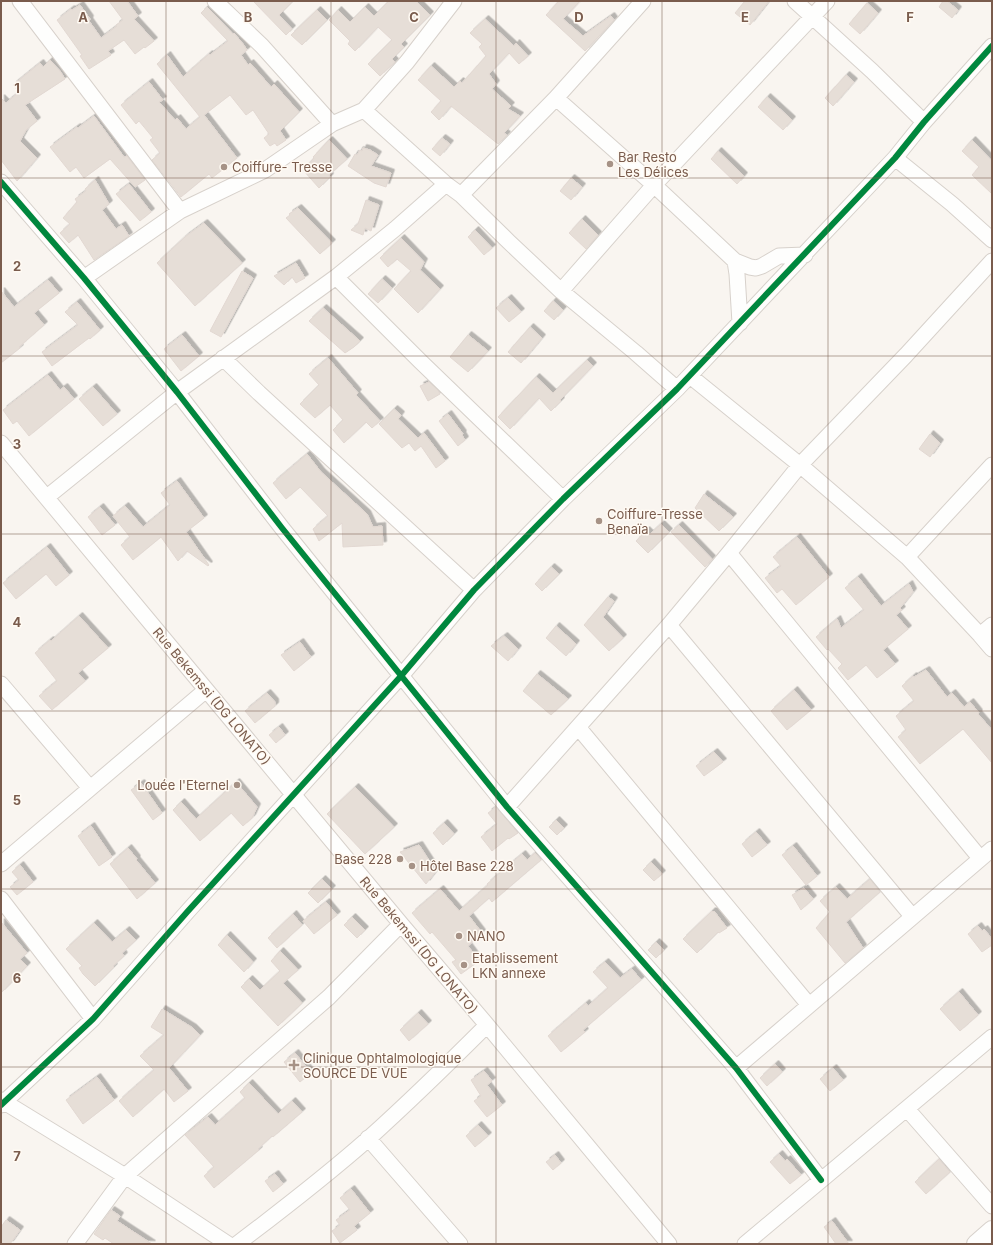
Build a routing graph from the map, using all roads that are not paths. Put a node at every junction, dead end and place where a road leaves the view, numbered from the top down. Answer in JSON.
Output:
{"nodes":[{"id":1,"x":20,"y":1,"type":"edge"},
{"id":2,"x":214,"y":1,"type":"edge"},
{"id":3,"x":643,"y":1,"type":"edge"},
{"id":4,"x":795,"y":1,"type":"edge"},
{"id":5,"x":827,"y":1,"type":"edge"},
{"id":6,"x":447,"y":3,"type":"edge"},
{"id":7,"x":811,"y":17,"type":"junction"},
{"id":8,"x":992,"y":46,"type":"edge"},
{"id":9,"x":556,"y":98,"type":"junction"},
{"id":10,"x":364,"y":110,"type":"junction"},
{"id":11,"x":924,"y":122,"type":"junction"},
{"id":12,"x":332,"y":124,"type":"junction"},
{"id":13,"x":895,"y":158,"type":"junction"},
{"id":14,"x":1,"y":182,"type":"edge"},
{"id":15,"x":446,"y":184,"type":"junction"},
{"id":16,"x":654,"y":185,"type":"junction"},
{"id":17,"x":461,"y":195,"type":"junction"},
{"id":18,"x":180,"y":211,"type":"junction"},
{"id":19,"x":992,"y":240,"type":"edge"},
{"id":20,"x":805,"y":255,"type":"junction"},
{"id":21,"x":735,"y":260,"type":"junction"},
{"id":22,"x":992,"y":261,"type":"edge"},
{"id":23,"x":336,"y":277,"type":"junction"},
{"id":24,"x":84,"y":278,"type":"junction"},
{"id":25,"x":561,"y":291,"type":"junction"},
{"id":26,"x":740,"y":323,"type":"junction"},
{"id":27,"x":223,"y":358,"type":"junction"},
{"id":28,"x":690,"y":376,"type":"junction"},
{"id":29,"x":677,"y":389,"type":"junction"},
{"id":30,"x":177,"y":392,"type":"junction"},
{"id":31,"x":1,"y":443,"type":"edge"},
{"id":32,"x":800,"y":464,"type":"junction"},
{"id":33,"x":992,"y":465,"type":"edge"},
{"id":34,"x":47,"y":497,"type":"junction"},
{"id":35,"x":564,"y":499,"type":"junction"},
{"id":36,"x":729,"y":553,"type":"junction"},
{"id":37,"x":907,"y":557,"type":"junction"},
{"id":38,"x":474,"y":590,"type":"junction"},
{"id":39,"x":669,"y":625,"type":"junction"},
{"id":40,"x":986,"y":630,"type":"edge"},
{"id":41,"x":992,"y":649,"type":"edge"},
{"id":42,"x":401,"y":676,"type":"junction"},
{"id":43,"x":1,"y":684,"type":"edge"},
{"id":44,"x":206,"y":690,"type":"junction"},
{"id":45,"x":578,"y":727,"type":"junction"},
{"id":46,"x":90,"y":788,"type":"junction"},
{"id":47,"x":293,"y":795,"type":"junction"},
{"id":48,"x":507,"y":807,"type":"junction"},
{"id":49,"x":986,"y":854,"type":"edge"},
{"id":50,"x":1,"y":864,"type":"edge"},
{"id":51,"x":1,"y":899,"type":"edge"},
{"id":52,"x":912,"y":916,"type":"junction"},
{"id":53,"x":401,"y":924,"type":"junction"},
{"id":54,"x":808,"y":1004,"type":"junction"},
{"id":55,"x":93,"y":1019,"type":"junction"},
{"id":56,"x":487,"y":1025,"type":"junction"},
{"id":57,"x":992,"y":1037,"type":"edge"},
{"id":58,"x":736,"y":1068,"type":"junction"},
{"id":59,"x":2,"y":1102,"type":"edge"},
{"id":60,"x":907,"y":1109,"type":"junction"},
{"id":61,"x":368,"y":1138,"type":"junction"},
{"id":62,"x":125,"y":1176,"type":"junction"},
{"id":63,"x":821,"y":1180,"type":"junction"},
{"id":64,"x":992,"y":1206,"type":"edge"},
{"id":65,"x":992,"y":1230,"type":"edge"},
{"id":66,"x":75,"y":1244,"type":"edge"},
{"id":67,"x":228,"y":1244,"type":"edge"},
{"id":68,"x":237,"y":1244,"type":"edge"},
{"id":69,"x":460,"y":1244,"type":"edge"},
{"id":70,"x":670,"y":1244,"type":"edge"},
{"id":71,"x":745,"y":1244,"type":"edge"},
{"id":72,"x":976,"y":1244,"type":"edge"}],
"edges":[{"from":1,"to":18,"type":"street"},
{"from":2,"to":12,"type":"street"},
{"from":3,"to":9,"type":"street"},
{"from":4,"to":7,"type":"street"},
{"from":5,"to":7,"type":"street"},
{"from":6,"to":10,"type":"street"},
{"from":7,"to":11,"type":"street"},
{"from":7,"to":16,"type":"street"},
{"from":8,"to":11,"type":"street"},
{"from":9,"to":16,"type":"street"},
{"from":9,"to":17,"type":"street"},
{"from":10,"to":12,"type":"street"},
{"from":10,"to":15,"type":"street"},
{"from":11,"to":13,"type":"street"},
{"from":12,"to":18,"type":"street"},
{"from":13,"to":19,"type":"street"},
{"from":13,"to":20,"type":"street"},
{"from":14,"to":24,"type":"street"},
{"from":15,"to":17,"type":"street"},
{"from":15,"to":23,"type":"street"},
{"from":16,"to":21,"type":"street"},
{"from":16,"to":25,"type":"street"},
{"from":17,"to":25,"type":"street"},
{"from":18,"to":24,"type":"street"},
{"from":20,"to":21,"type":"street"},
{"from":20,"to":26,"type":"street"},
{"from":21,"to":26,"type":"street"},
{"from":22,"to":32,"type":"street"},
{"from":23,"to":27,"type":"street"},
{"from":23,"to":35,"type":"street"},
{"from":24,"to":30,"type":"street"},
{"from":25,"to":29,"type":"street"},
{"from":26,"to":28,"type":"street"},
{"from":27,"to":30,"type":"street"},
{"from":27,"to":38,"type":"street"},
{"from":28,"to":29,"type":"street"},
{"from":28,"to":32,"type":"street"},
{"from":29,"to":35,"type":"street"},
{"from":30,"to":34,"type":"street"},
{"from":30,"to":42,"type":"street"},
{"from":31,"to":34,"type":"street","name":"Rue Bekemssi (DG LONATO)"},
{"from":32,"to":36,"type":"street"},
{"from":32,"to":37,"type":"street"},
{"from":33,"to":37,"type":"street"},
{"from":34,"to":44,"type":"street","name":"Rue Bekemssi (DG LONATO)"},
{"from":35,"to":38,"type":"street"},
{"from":36,"to":39,"type":"street"},
{"from":36,"to":49,"type":"street"},
{"from":37,"to":40,"type":"street"},
{"from":38,"to":42,"type":"street"},
{"from":39,"to":45,"type":"street"},
{"from":39,"to":52,"type":"street"},
{"from":40,"to":41,"type":"street"},
{"from":42,"to":47,"type":"street"},
{"from":42,"to":48,"type":"street"},
{"from":43,"to":46,"type":"street"},
{"from":44,"to":46,"type":"street"},
{"from":44,"to":47,"type":"street","name":"Rue Bekemssi (DG LONATO)"},
{"from":45,"to":48,"type":"street"},
{"from":45,"to":54,"type":"street"},
{"from":46,"to":50,"type":"street"},
{"from":47,"to":53,"type":"street","name":"Rue Bekemssi (DG LONATO)"},
{"from":47,"to":55,"type":"street"},
{"from":48,"to":58,"type":"street"},
{"from":49,"to":52,"type":"street"},
{"from":51,"to":55,"type":"street"},
{"from":52,"to":54,"type":"street"},
{"from":53,"to":56,"type":"street","name":"Rue Bekemssi (DG LONATO)"},
{"from":53,"to":62,"type":"street"},
{"from":54,"to":58,"type":"street"},
{"from":55,"to":59,"type":"street"},
{"from":56,"to":61,"type":"street"},
{"from":56,"to":70,"type":"street","name":"Rue Bekemssi (DG LONATO)"},
{"from":57,"to":60,"type":"street"},
{"from":58,"to":63,"type":"street"},
{"from":59,"to":62,"type":"street"},
{"from":60,"to":63,"type":"street"},
{"from":60,"to":64,"type":"street"},
{"from":61,"to":68,"type":"street"},
{"from":61,"to":69,"type":"street"},
{"from":62,"to":66,"type":"street"},
{"from":62,"to":67,"type":"street"},
{"from":63,"to":71,"type":"street"},
{"from":65,"to":72,"type":"street"}]}
